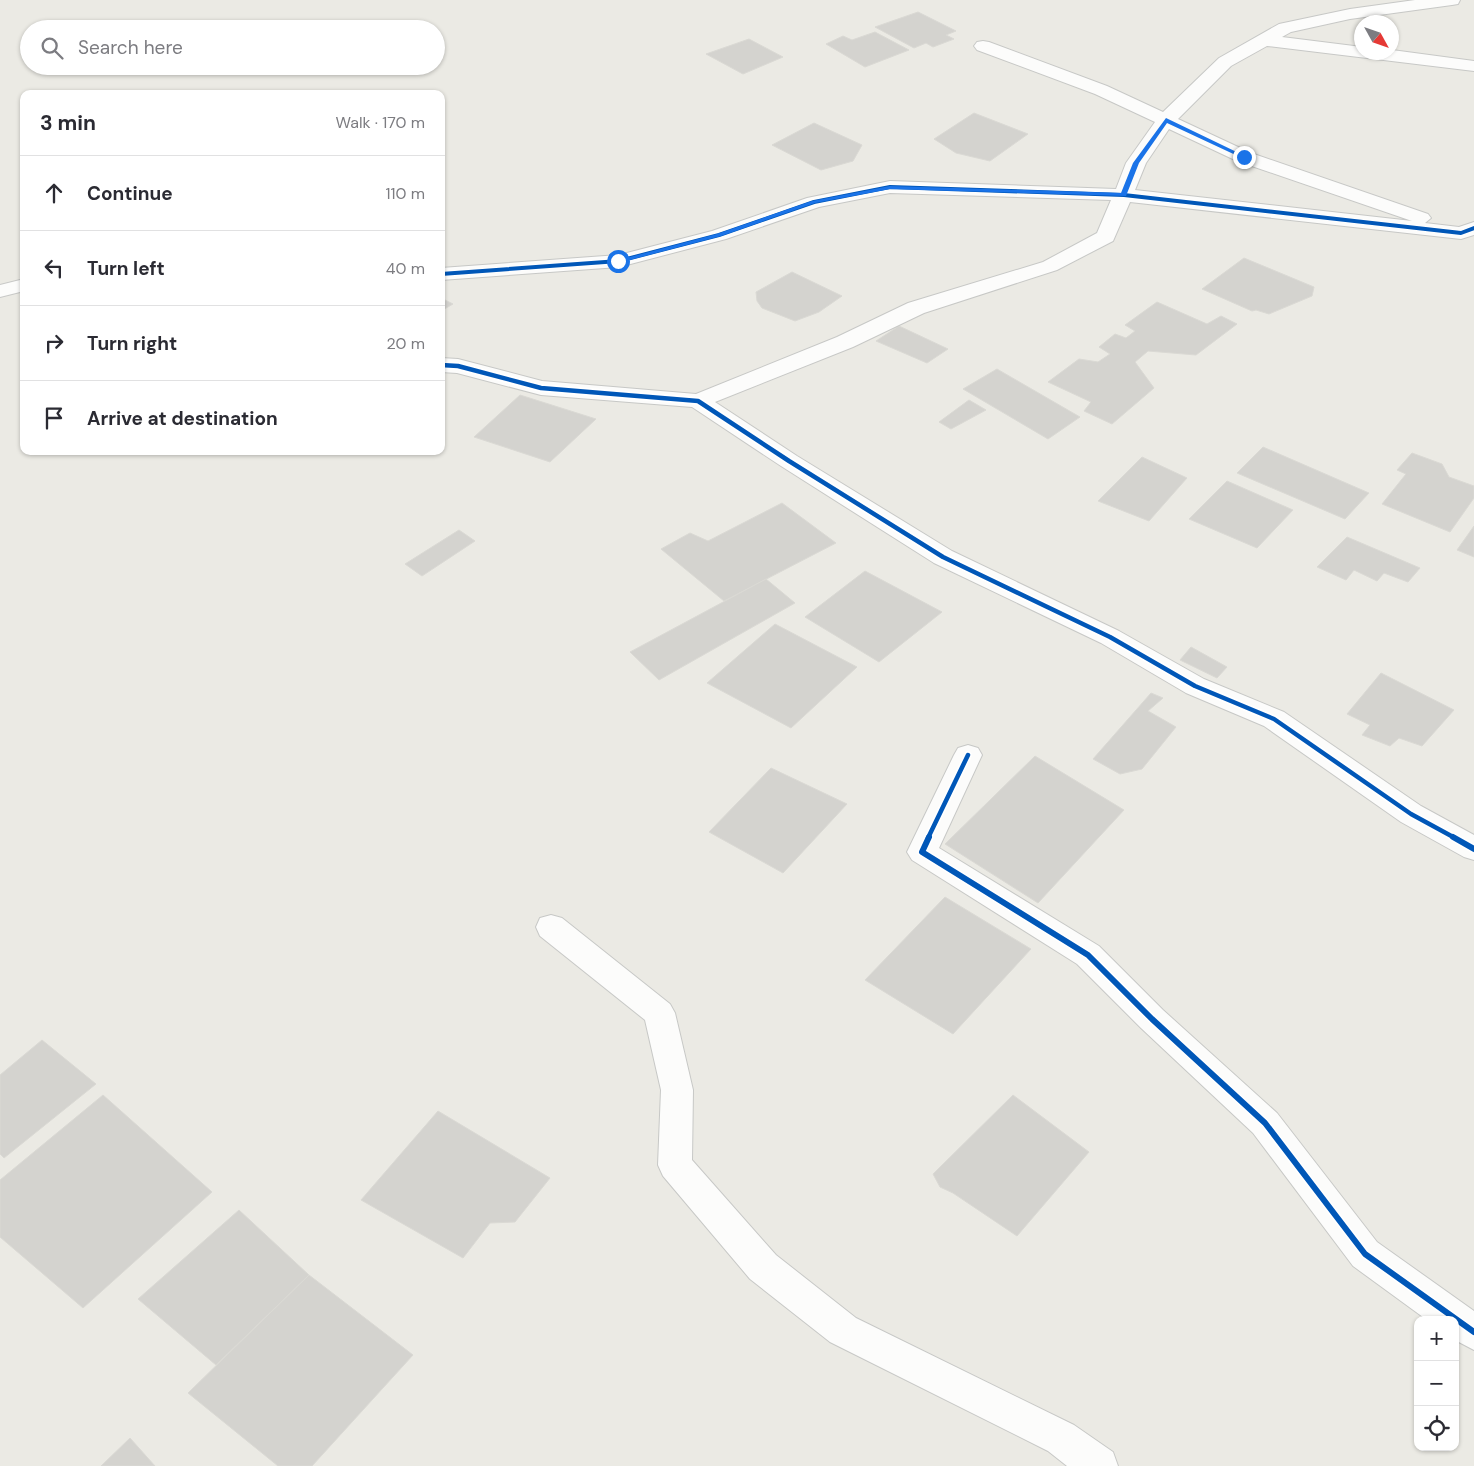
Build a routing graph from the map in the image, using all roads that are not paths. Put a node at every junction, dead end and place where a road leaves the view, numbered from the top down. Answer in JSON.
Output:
{"nodes":[{"id":1,"x":1331,"y":0,"type":"edge"},
{"id":2,"x":1452,"y":0,"type":"edge"},
{"id":3,"x":1314,"y":21,"type":"junction"},
{"id":4,"x":1263,"y":40,"type":"junction"},
{"id":5,"x":983,"y":46,"type":"dead end"},
{"id":6,"x":1354,"y":51,"type":"edge"},
{"id":7,"x":1399,"y":57,"type":"edge"},
{"id":8,"x":1474,"y":66,"type":"edge"},
{"id":9,"x":1166,"y":120,"type":"junction"},
{"id":10,"x":1124,"y":195,"type":"junction"},
{"id":11,"x":1470,"y":233,"type":"edge"},
{"id":12,"x":445,"y":274,"type":"edge"},
{"id":13,"x":20,"y":286,"type":"edge"},
{"id":14,"x":0,"y":291,"type":"edge"},
{"id":15,"x":445,"y":365,"type":"edge"},
{"id":16,"x":698,"y":401,"type":"junction"},
{"id":17,"x":968,"y":755,"type":"dead end"},
{"id":18,"x":1474,"y":849,"type":"edge"},
{"id":19,"x":551,"y":927,"type":"dead end"},
{"id":20,"x":1474,"y":1332,"type":"edge"},
{"id":21,"x":1099,"y":1466,"type":"edge"}],
"edges":[{"from":1,"to":3,"type":"street"},
{"from":2,"to":3,"type":"street"},
{"from":3,"to":4,"type":"street"},
{"from":4,"to":6,"type":"street"},
{"from":4,"to":9,"type":"street"},
{"from":5,"to":9,"type":"street"},
{"from":7,"to":8,"type":"street"},
{"from":9,"to":10,"type":"street"},
{"from":9,"to":11,"type":"street"},
{"from":10,"to":11,"type":"street"},
{"from":10,"to":12,"type":"street"},
{"from":10,"to":16,"type":"street"},
{"from":13,"to":14,"type":"street"},
{"from":15,"to":16,"type":"street"},
{"from":16,"to":18,"type":"street"},
{"from":17,"to":20,"type":"street"},
{"from":19,"to":21,"type":"street"}]}
